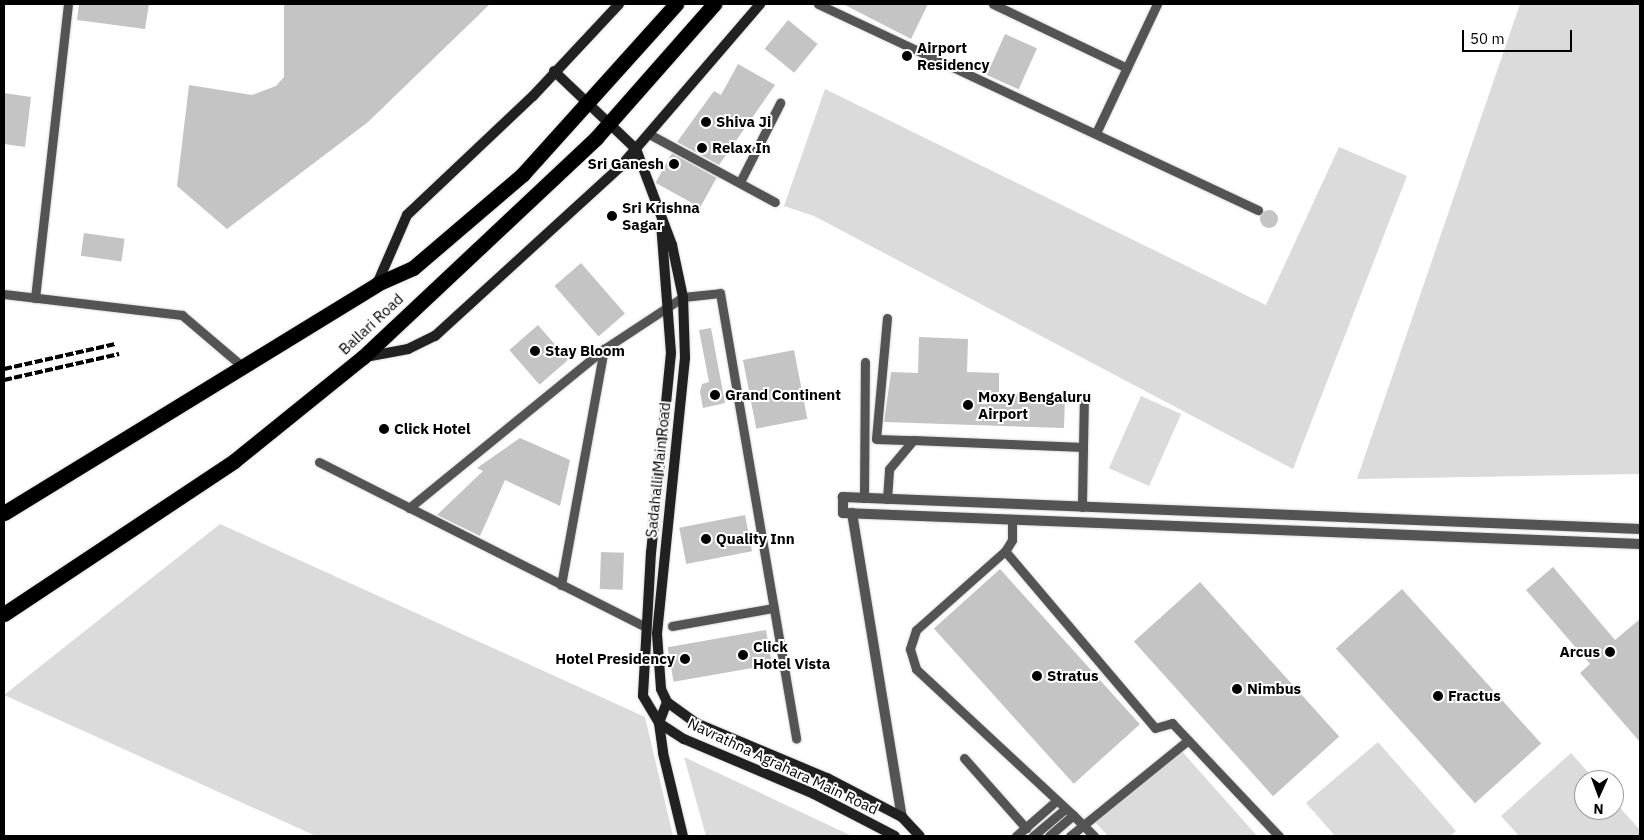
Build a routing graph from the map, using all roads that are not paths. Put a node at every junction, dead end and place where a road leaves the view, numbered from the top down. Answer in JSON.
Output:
{"nodes":[{"id":1,"x":68,"y":4,"type":"edge"},
{"id":2,"x":619,"y":4,"type":"edge"},
{"id":3,"x":676,"y":4,"type":"edge"},
{"id":4,"x":714,"y":4,"type":"edge"},
{"id":5,"x":760,"y":4,"type":"edge"},
{"id":6,"x":818,"y":4,"type":"edge"},
{"id":7,"x":993,"y":4,"type":"edge"},
{"id":8,"x":1157,"y":4,"type":"edge"},
{"id":9,"x":1013,"y":8,"type":"edge"},
{"id":10,"x":1127,"y":68,"type":"junction"},
{"id":11,"x":554,"y":71,"type":"junction"},
{"id":12,"x":780,"y":103,"type":"dead end"},
{"id":13,"x":591,"y":104,"type":"junction"},
{"id":14,"x":611,"y":123,"type":"junction"},
{"id":15,"x":1096,"y":133,"type":"junction"},
{"id":16,"x":649,"y":134,"type":"junction"},
{"id":17,"x":636,"y":149,"type":"junction"},
{"id":18,"x":740,"y":182,"type":"junction"},
{"id":19,"x":775,"y":202,"type":"dead end"},
{"id":20,"x":1258,"y":210,"type":"dead end"},
{"id":21,"x":661,"y":220,"type":"junction"},
{"id":22,"x":377,"y":284,"type":"junction"},
{"id":23,"x":4,"y":294,"type":"edge"},
{"id":24,"x":683,"y":297,"type":"junction"},
{"id":25,"x":35,"y":298,"type":"junction"},
{"id":26,"x":669,"y":304,"type":"junction"},
{"id":27,"x":887,"y":318,"type":"dead end"},
{"id":28,"x":604,"y":349,"type":"junction"},
{"id":29,"x":363,"y":357,"type":"junction"},
{"id":30,"x":865,"y":362,"type":"dead end"},
{"id":31,"x":243,"y":367,"type":"junction"},
{"id":32,"x":1084,"y":397,"type":"dead end"},
{"id":33,"x":864,"y":438,"type":"junction"},
{"id":34,"x":876,"y":439,"type":"junction"},
{"id":35,"x":913,"y":440,"type":"junction"},
{"id":36,"x":1083,"y":447,"type":"junction"},
{"id":37,"x":319,"y":462,"type":"dead end"},
{"id":38,"x":864,"y":498,"type":"junction"},
{"id":39,"x":887,"y":499,"type":"junction"},
{"id":40,"x":1082,"y":507,"type":"junction"},
{"id":41,"x":409,"y":508,"type":"junction"},
{"id":42,"x":4,"y":513,"type":"edge"},
{"id":43,"x":847,"y":513,"type":"junction"},
{"id":44,"x":1012,"y":519,"type":"junction"},
{"id":45,"x":1640,"y":529,"type":"edge"},
{"id":46,"x":1640,"y":544,"type":"edge"},
{"id":47,"x":1005,"y":551,"type":"junction"},
{"id":48,"x":650,"y":565,"type":"junction"},
{"id":49,"x":663,"y":566,"type":"junction"},
{"id":50,"x":561,"y":585,"type":"junction"},
{"id":51,"x":773,"y":608,"type":"junction"},
{"id":52,"x":4,"y":614,"type":"edge"},
{"id":53,"x":672,"y":626,"type":"dead end"},
{"id":54,"x":645,"y":627,"type":"junction"},
{"id":55,"x":667,"y":702,"type":"junction"},
{"id":56,"x":659,"y":723,"type":"junction"},
{"id":57,"x":796,"y":739,"type":"dead end"},
{"id":58,"x":1188,"y":740,"type":"junction"},
{"id":59,"x":964,"y":758,"type":"dead end"},
{"id":60,"x":1056,"y":801,"type":"junction"},
{"id":61,"x":1065,"y":809,"type":"junction"},
{"id":62,"x":1073,"y":815,"type":"junction"},
{"id":63,"x":902,"y":817,"type":"junction"},
{"id":64,"x":1083,"y":824,"type":"junction"},
{"id":65,"x":1026,"y":828,"type":"junction"},
{"id":66,"x":683,"y":836,"type":"edge"},
{"id":67,"x":895,"y":836,"type":"edge"},
{"id":68,"x":920,"y":836,"type":"edge"},
{"id":69,"x":1016,"y":836,"type":"edge"},
{"id":70,"x":1033,"y":836,"type":"edge"},
{"id":71,"x":1049,"y":836,"type":"edge"},
{"id":72,"x":1070,"y":836,"type":"edge"},
{"id":73,"x":1093,"y":836,"type":"edge"},
{"id":74,"x":1277,"y":836,"type":"edge"}],
"edges":[{"from":1,"to":25,"type":"lane"},
{"from":2,"to":11,"type":"street"},
{"from":3,"to":13,"type":"highway","name":"Ballari Road"},
{"from":4,"to":14,"type":"highway","name":"Ballari Road"},
{"from":5,"to":16,"type":"street"},
{"from":6,"to":15,"type":"lane"},
{"from":7,"to":9,"type":"lane"},
{"from":8,"to":10,"type":"lane"},
{"from":9,"to":10,"type":"lane"},
{"from":10,"to":15,"type":"lane"},
{"from":11,"to":13,"type":"street"},
{"from":11,"to":22,"type":"street"},
{"from":12,"to":18,"type":"lane"},
{"from":13,"to":14,"type":"street"},
{"from":13,"to":22,"type":"highway","name":"Ballari Road"},
{"from":14,"to":17,"type":"street"},
{"from":14,"to":29,"type":"highway","name":"Ballari Road"},
{"from":15,"to":20,"type":"lane"},
{"from":16,"to":17,"type":"street"},
{"from":16,"to":18,"type":"lane"},
{"from":17,"to":21,"type":"street","name":"Sadahalli Main Road"},
{"from":17,"to":29,"type":"street"},
{"from":18,"to":19,"type":"lane"},
{"from":21,"to":24,"type":"street","name":"Sadahalli Main Road"},
{"from":21,"to":26,"type":"street","name":"Sadahalli Main Road"},
{"from":22,"to":31,"type":"highway","name":"Ballari Road"},
{"from":23,"to":25,"type":"lane"},
{"from":24,"to":26,"type":"lane"},
{"from":24,"to":49,"type":"street","name":"Sadahalli Main Road"},
{"from":24,"to":51,"type":"lane"},
{"from":25,"to":31,"type":"lane"},
{"from":26,"to":28,"type":"lane"},
{"from":26,"to":48,"type":"street","name":"Sadahalli Main Road"},
{"from":27,"to":34,"type":"lane"},
{"from":28,"to":41,"type":"lane"},
{"from":28,"to":50,"type":"lane"},
{"from":29,"to":52,"type":"highway","name":"Ballari Road"},
{"from":30,"to":33,"type":"lane"},
{"from":31,"to":42,"type":"highway","name":"Ballari Road"},
{"from":32,"to":36,"type":"lane"},
{"from":33,"to":34,"type":"lane"},
{"from":33,"to":38,"type":"lane"},
{"from":34,"to":35,"type":"lane"},
{"from":35,"to":36,"type":"lane"},
{"from":35,"to":39,"type":"lane"},
{"from":36,"to":40,"type":"lane"},
{"from":37,"to":41,"type":"lane"},
{"from":38,"to":39,"type":"street"},
{"from":38,"to":43,"type":"street"},
{"from":39,"to":40,"type":"street"},
{"from":40,"to":45,"type":"street"},
{"from":41,"to":50,"type":"lane"},
{"from":43,"to":44,"type":"street"},
{"from":43,"to":63,"type":"street"},
{"from":44,"to":46,"type":"street"},
{"from":44,"to":47,"type":"lane"},
{"from":47,"to":58,"type":"lane"},
{"from":47,"to":60,"type":"lane"},
{"from":48,"to":49,"type":"street"},
{"from":48,"to":54,"type":"street","name":"Sadahalli Main Road"},
{"from":49,"to":55,"type":"street","name":"Sadahalli Main Road"},
{"from":50,"to":54,"type":"lane"},
{"from":51,"to":53,"type":"lane"},
{"from":51,"to":57,"type":"lane"},
{"from":54,"to":56,"type":"street","name":"Sadahalli Main Road"},
{"from":55,"to":56,"type":"street"},
{"from":55,"to":63,"type":"street","name":"Navrathna Agrahara Main Road"},
{"from":56,"to":66,"type":"street","name":"Sadahalli Main Road"},
{"from":56,"to":67,"type":"street","name":"Navrathna Agrahara Main Road"},
{"from":58,"to":64,"type":"lane"},
{"from":58,"to":74,"type":"lane"},
{"from":59,"to":65,"type":"lane"},
{"from":60,"to":61,"type":"lane"},
{"from":60,"to":65,"type":"lane"},
{"from":61,"to":62,"type":"lane"},
{"from":61,"to":70,"type":"lane"},
{"from":62,"to":64,"type":"lane"},
{"from":62,"to":71,"type":"lane"},
{"from":63,"to":68,"type":"street","name":"Navrathna Agrahara Main Road"},
{"from":64,"to":72,"type":"lane"},
{"from":64,"to":73,"type":"lane"},
{"from":65,"to":69,"type":"lane"}]}
